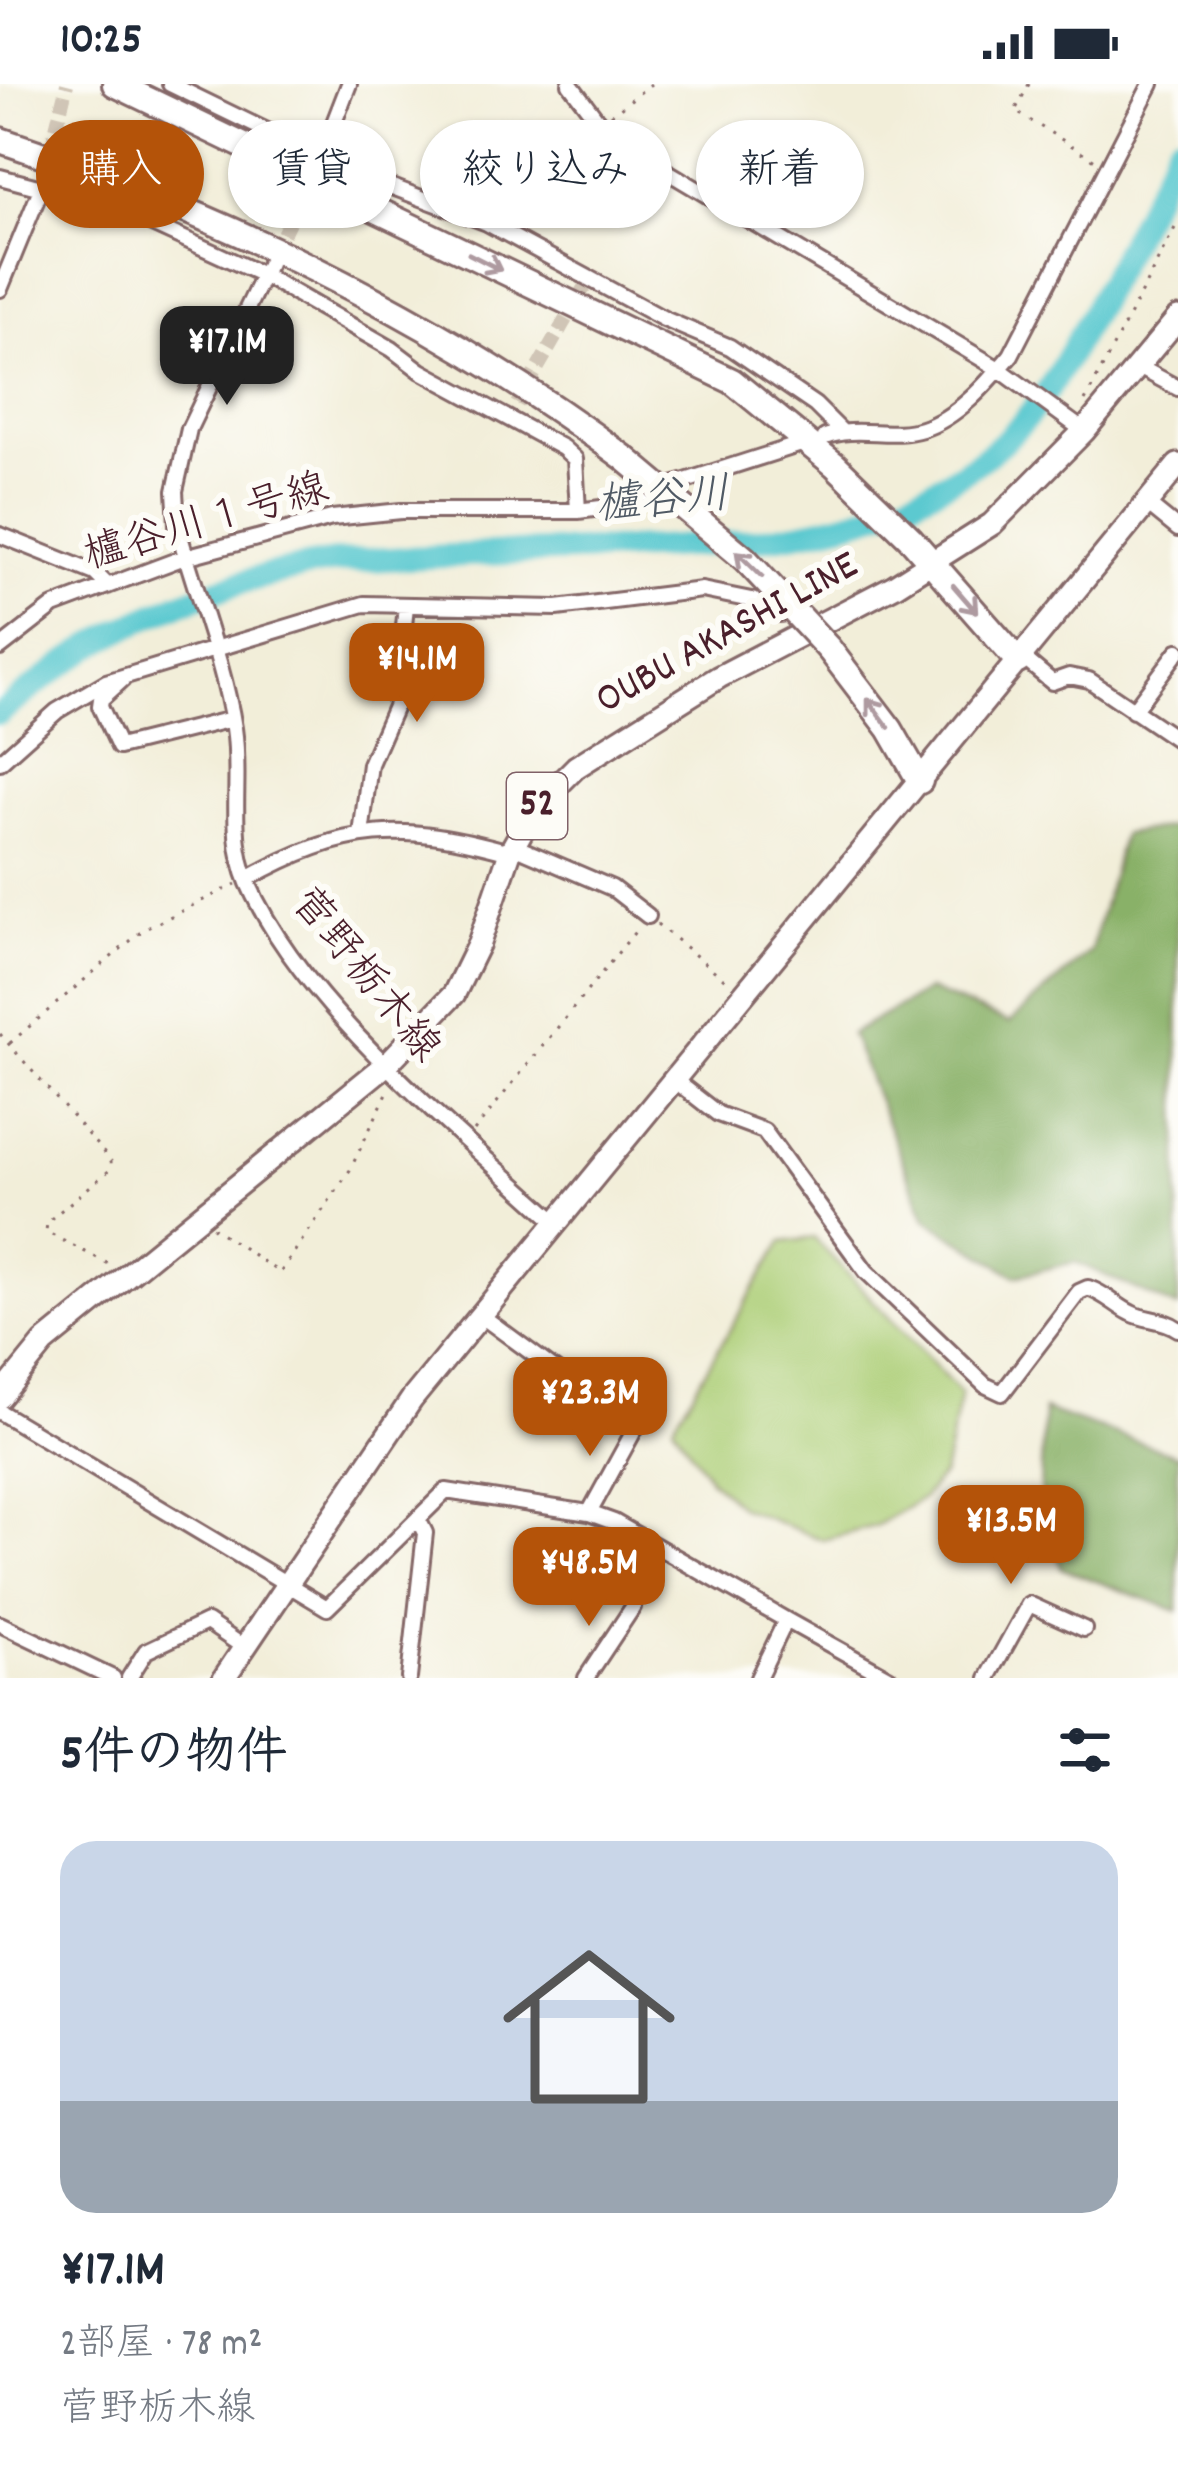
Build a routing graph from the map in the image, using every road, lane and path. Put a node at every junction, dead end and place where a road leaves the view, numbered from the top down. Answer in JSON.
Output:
{"nodes":[{"id":1,"x":115,"y":84,"type":"edge"},
{"id":2,"x":170,"y":84,"type":"edge"},
{"id":3,"x":349,"y":84,"type":"edge"},
{"id":4,"x":570,"y":84,"type":"edge"},
{"id":5,"x":651,"y":84,"type":"edge"},
{"id":6,"x":1029,"y":84,"type":"edge"},
{"id":7,"x":1151,"y":84,"type":"edge"},
{"id":8,"x":335,"y":120,"type":"edge"},
{"id":9,"x":598,"y":120,"type":"edge"},
{"id":10,"x":604,"y":120,"type":"edge"},
{"id":11,"x":0,"y":140,"type":"edge"},
{"id":12,"x":1110,"y":170,"type":"junction"},
{"id":13,"x":672,"y":174,"type":"edge"},
{"id":14,"x":0,"y":177,"type":"edge"},
{"id":15,"x":36,"y":188,"type":"edge"},
{"id":16,"x":36,"y":201,"type":"tunnel mouth"},
{"id":17,"x":1178,"y":222,"type":"edge"},
{"id":18,"x":166,"y":228,"type":"edge"},
{"id":19,"x":266,"y":269,"type":"junction"},
{"id":20,"x":0,"y":290,"type":"edge"},
{"id":21,"x":1176,"y":316,"type":"edge"},
{"id":22,"x":1137,"y":366,"type":"junction"},
{"id":23,"x":999,"y":369,"type":"junction"},
{"id":24,"x":1178,"y":388,"type":"edge"},
{"id":25,"x":1078,"y":426,"type":"junction"},
{"id":26,"x":798,"y":446,"type":"dead end"},
{"id":27,"x":1178,"y":466,"type":"edge"},
{"id":28,"x":1146,"y":503,"type":"junction"},
{"id":29,"x":578,"y":511,"type":"junction"},
{"id":30,"x":1178,"y":530,"type":"edge"},
{"id":31,"x":0,"y":535,"type":"edge"},
{"id":32,"x":185,"y":557,"type":"junction"},
{"id":33,"x":933,"y":562,"type":"junction"},
{"id":34,"x":107,"y":586,"type":"junction"},
{"id":35,"x":406,"y":605,"type":"junction"},
{"id":36,"x":801,"y":635,"type":"junction"},
{"id":37,"x":0,"y":648,"type":"edge"},
{"id":38,"x":214,"y":649,"type":"junction"},
{"id":39,"x":1178,"y":651,"type":"edge"},
{"id":40,"x":1020,"y":658,"type":"junction"},
{"id":41,"x":125,"y":676,"type":"junction"},
{"id":42,"x":1132,"y":711,"type":"junction"},
{"id":43,"x":232,"y":718,"type":"junction"},
{"id":44,"x":1178,"y":740,"type":"edge"},
{"id":45,"x":0,"y":762,"type":"edge"},
{"id":46,"x":920,"y":781,"type":"junction"},
{"id":47,"x":361,"y":835,"type":"junction"},
{"id":48,"x":512,"y":849,"type":"junction"},
{"id":49,"x":247,"y":879,"type":"junction"},
{"id":50,"x":648,"y":916,"type":"junction"},
{"id":51,"x":744,"y":995,"type":"junction"},
{"id":52,"x":0,"y":1034,"type":"edge"},
{"id":53,"x":9,"y":1044,"type":"junction"},
{"id":54,"x":391,"y":1069,"type":"junction"},
{"id":55,"x":673,"y":1079,"type":"junction"},
{"id":56,"x":467,"y":1140,"type":"junction"},
{"id":57,"x":201,"y":1219,"type":"junction"},
{"id":58,"x":555,"y":1221,"type":"junction"},
{"id":59,"x":131,"y":1275,"type":"junction"},
{"id":60,"x":479,"y":1314,"type":"junction"},
{"id":61,"x":1178,"y":1329,"type":"edge"},
{"id":62,"x":0,"y":1397,"type":"edge"},
{"id":63,"x":0,"y":1412,"type":"edge"},
{"id":64,"x":589,"y":1514,"type":"junction"},
{"id":65,"x":418,"y":1519,"type":"junction"},
{"id":66,"x":287,"y":1582,"type":"junction"},
{"id":67,"x":633,"y":1607,"type":"dead end"},
{"id":68,"x":786,"y":1620,"type":"junction"},
{"id":69,"x":0,"y":1624,"type":"edge"},
{"id":70,"x":1084,"y":1629,"type":"dead end"},
{"id":71,"x":245,"y":1648,"type":"junction"},
{"id":72,"x":113,"y":1678,"type":"edge"},
{"id":73,"x":128,"y":1678,"type":"edge"},
{"id":74,"x":224,"y":1678,"type":"edge"},
{"id":75,"x":410,"y":1678,"type":"edge"},
{"id":76,"x":586,"y":1678,"type":"edge"},
{"id":77,"x":758,"y":1678,"type":"edge"},
{"id":78,"x":890,"y":1678,"type":"edge"},
{"id":79,"x":988,"y":1678,"type":"edge"}],
"edges":[{"from":1,"to":33,"type":"highway","one_way":true},
{"from":2,"to":23,"type":"street"},
{"from":3,"to":8,"type":"street"},
{"from":4,"to":9,"type":"street"},
{"from":5,"to":10,"type":"path"},
{"from":6,"to":12,"type":"path"},
{"from":7,"to":12,"type":"street"},
{"from":46,"to":11,"type":"highway","one_way":true,"bridge":true},
{"from":12,"to":23,"type":"street"},
{"from":13,"to":23,"type":"street"},
{"from":14,"to":15,"type":"street"},
{"from":16,"to":20,"type":"street"},
{"from":17,"to":25,"type":"path"},
{"from":18,"to":19,"type":"street"},
{"from":19,"to":29,"type":"street"},
{"from":19,"to":32,"type":"street"},
{"from":21,"to":22,"type":"main road","name":"OUBU AKASHI LINE","number":"52"},
{"from":22,"to":24,"type":"street"},
{"from":22,"to":25,"type":"main road","name":"OUBU AKASHI LINE","number":"52"},
{"from":23,"to":25,"type":"street"},
{"from":25,"to":33,"type":"main road","name":"OUBU AKASHI LINE","number":"52"},
{"from":26,"to":29,"type":"street","name":"櫨谷川１号線"},
{"from":27,"to":28,"type":"main road"},
{"from":28,"to":30,"type":"street"},
{"from":28,"to":40,"type":"main road"},
{"from":29,"to":32,"type":"street","name":"櫨谷川１号線"},
{"from":31,"to":34,"type":"street"},
{"from":32,"to":34,"type":"street","name":"櫨谷川１号線"},
{"from":32,"to":38,"type":"street","name":"菅野栃木線"},
{"from":33,"to":36,"type":"main road","name":"OUBU AKASHI LINE","number":"52"},
{"from":33,"to":40,"type":"highway","one_way":true},
{"from":34,"to":37,"type":"street","name":"櫨谷川１号線"},
{"from":35,"to":36,"type":"street"},
{"from":35,"to":38,"type":"street"},
{"from":35,"to":47,"type":"street"},
{"from":36,"to":48,"type":"main road","name":"OUBU AKASHI LINE","number":"52"},
{"from":38,"to":41,"type":"street"},
{"from":38,"to":43,"type":"street","name":"菅野栃木線"},
{"from":39,"to":42,"type":"street"},
{"from":40,"to":42,"type":"street"},
{"from":40,"to":46,"type":"main road"},
{"from":41,"to":43,"type":"street"},
{"from":41,"to":45,"type":"street"},
{"from":42,"to":44,"type":"street"},
{"from":43,"to":49,"type":"street","name":"菅野栃木線"},
{"from":46,"to":51,"type":"main road"},
{"from":47,"to":48,"type":"street"},
{"from":47,"to":49,"type":"street"},
{"from":48,"to":50,"type":"street"},
{"from":48,"to":54,"type":"main road","name":"OUBU AKASHI LINE","number":"52"},
{"from":49,"to":53,"type":"path"},
{"from":49,"to":54,"type":"street","name":"菅野栃木線"},
{"from":50,"to":51,"type":"path"},
{"from":50,"to":56,"type":"path"},
{"from":51,"to":55,"type":"main road"},
{"from":52,"to":53,"type":"path"},
{"from":53,"to":59,"type":"path"},
{"from":54,"to":56,"type":"street","name":"菅野栃木線"},
{"from":54,"to":57,"type":"main road","name":"OUBU AKASHI LINE","number":"52"},
{"from":54,"to":57,"type":"path"},
{"from":55,"to":58,"type":"main road"},
{"from":55,"to":61,"type":"street"},
{"from":56,"to":58,"type":"street","name":"菅野栃木線"},
{"from":57,"to":59,"type":"main road","name":"OUBU AKASHI LINE","number":"52"},
{"from":58,"to":60,"type":"main road"},
{"from":59,"to":62,"type":"main road","name":"OUBU AKASHI LINE","number":"52"},
{"from":60,"to":64,"type":"street"},
{"from":60,"to":66,"type":"main road"},
{"from":63,"to":66,"type":"street"},
{"from":64,"to":65,"type":"street"},
{"from":64,"to":68,"type":"street"},
{"from":65,"to":66,"type":"street"},
{"from":65,"to":75,"type":"street"},
{"from":66,"to":71,"type":"main road"},
{"from":67,"to":76,"type":"street"},
{"from":68,"to":77,"type":"street"},
{"from":68,"to":78,"type":"street"},
{"from":69,"to":72,"type":"street"},
{"from":70,"to":79,"type":"street"},
{"from":71,"to":73,"type":"street"},
{"from":71,"to":74,"type":"main road"}]}
